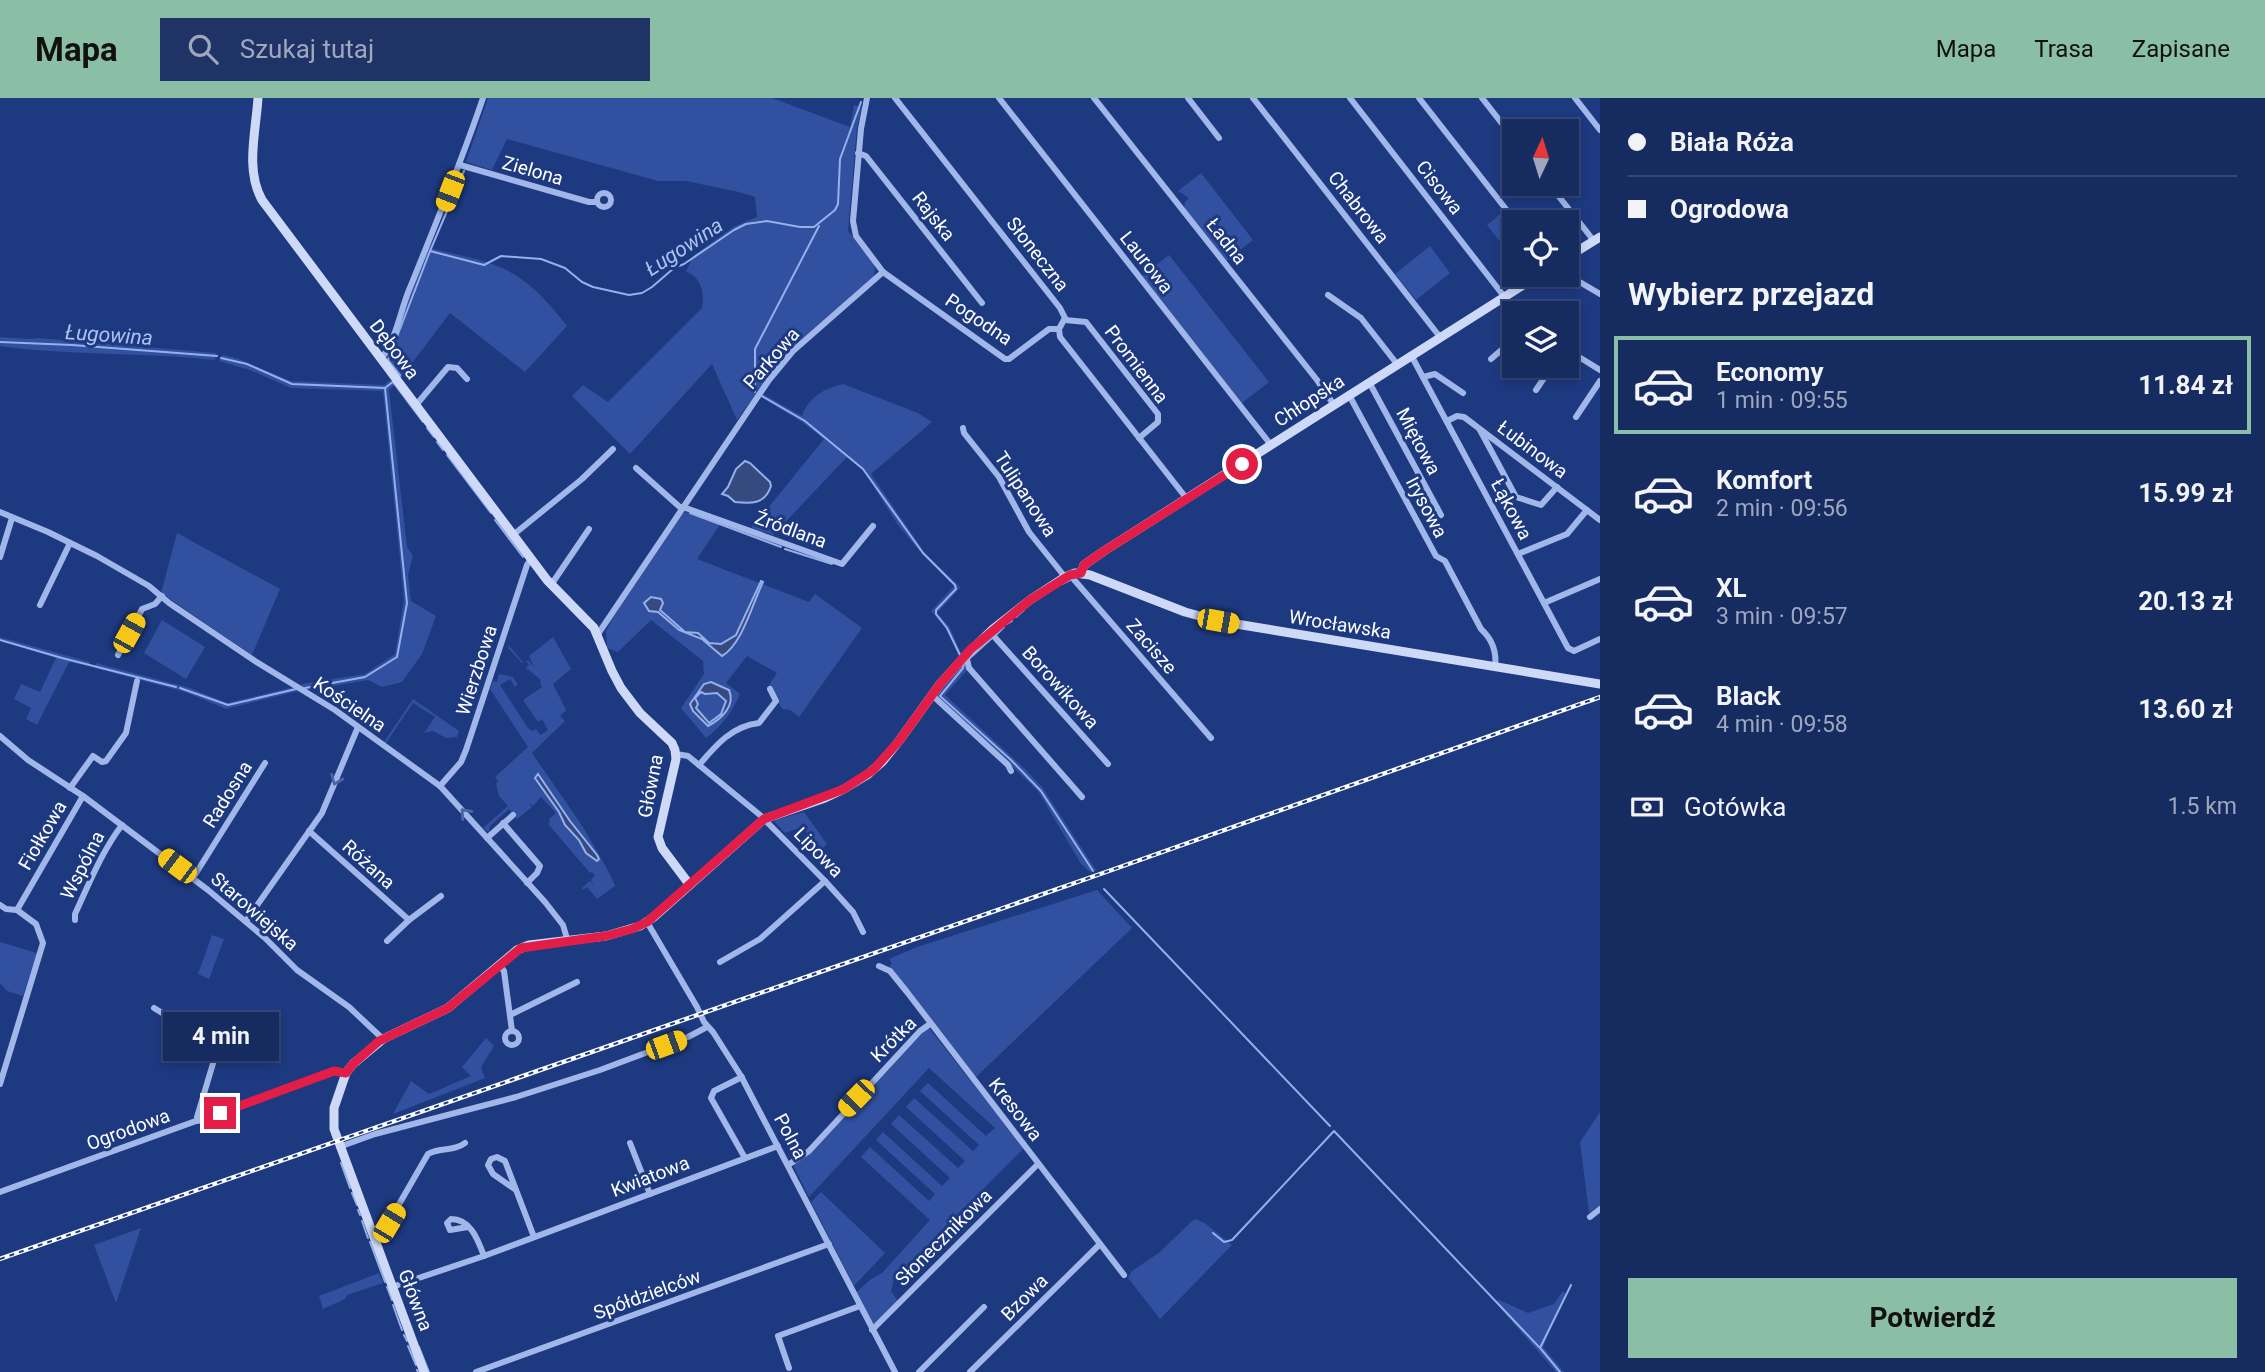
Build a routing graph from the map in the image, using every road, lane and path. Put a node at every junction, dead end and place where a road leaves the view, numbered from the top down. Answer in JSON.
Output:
{"nodes":[{"id":1,"x":258,"y":98,"type":"edge"},
{"id":2,"x":483,"y":98,"type":"edge"},
{"id":3,"x":867,"y":98,"type":"edge"},
{"id":4,"x":895,"y":98,"type":"edge"},
{"id":5,"x":999,"y":98,"type":"edge"},
{"id":6,"x":1094,"y":98,"type":"edge"},
{"id":7,"x":1188,"y":98,"type":"edge"},
{"id":8,"x":1253,"y":98,"type":"edge"},
{"id":9,"x":1350,"y":98,"type":"edge"},
{"id":10,"x":1419,"y":98,"type":"edge"},
{"id":11,"x":1482,"y":98,"type":"edge"},
{"id":12,"x":1575,"y":98,"type":"edge"},
{"id":13,"x":1502,"y":124,"type":"edge"},
{"id":14,"x":1600,"y":130,"type":"edge"},
{"id":15,"x":1219,"y":138,"type":"dead end"},
{"id":16,"x":858,"y":153,"type":"junction"},
{"id":17,"x":460,"y":165,"type":"junction"},
{"id":18,"x":1559,"y":196,"type":"edge"},
{"id":19,"x":597,"y":202,"type":"dead end"},
{"id":20,"x":1507,"y":210,"type":"edge"},
{"id":21,"x":1597,"y":239,"type":"edge"},
{"id":22,"x":1579,"y":250,"type":"edge"},
{"id":23,"x":883,"y":272,"type":"junction"},
{"id":24,"x":1579,"y":282,"type":"edge"},
{"id":25,"x":1520,"y":287,"type":"edge"},
{"id":26,"x":1600,"y":294,"type":"edge"},
{"id":27,"x":1328,"y":295,"type":"dead end"},
{"id":28,"x":1505,"y":296,"type":"junction"},
{"id":29,"x":1509,"y":301,"type":"edge"},
{"id":30,"x":982,"y":303,"type":"dead end"},
{"id":31,"x":1065,"y":320,"type":"junction"},
{"id":32,"x":1059,"y":330,"type":"junction"},
{"id":33,"x":1440,"y":337,"type":"junction"},
{"id":34,"x":1502,"y":349,"type":"edge"},
{"id":35,"x":1411,"y":355,"type":"junction"},
{"id":36,"x":1579,"y":357,"type":"edge"},
{"id":37,"x":381,"y":359,"type":"junction"},
{"id":38,"x":1491,"y":359,"type":"dead end"},
{"id":39,"x":1397,"y":364,"type":"junction"},
{"id":40,"x":1600,"y":370,"type":"edge"},
{"id":41,"x":1423,"y":377,"type":"junction"},
{"id":42,"x":1544,"y":378,"type":"edge"},
{"id":43,"x":467,"y":379,"type":"dead end"},
{"id":44,"x":1600,"y":381,"type":"edge"},
{"id":45,"x":1369,"y":382,"type":"junction"},
{"id":46,"x":1536,"y":390,"type":"dead end"},
{"id":47,"x":1463,"y":393,"type":"dead end"},
{"id":48,"x":1349,"y":395,"type":"junction"},
{"id":49,"x":416,"y":405,"type":"junction"},
{"id":50,"x":1334,"y":405,"type":"junction"},
{"id":51,"x":1576,"y":417,"type":"dead end"},
{"id":52,"x":1447,"y":421,"type":"junction"},
{"id":53,"x":962,"y":428,"type":"dead end"},
{"id":54,"x":1479,"y":429,"type":"junction"},
{"id":55,"x":1139,"y":438,"type":"junction"},
{"id":56,"x":1271,"y":445,"type":"junction"},
{"id":57,"x":613,"y":449,"type":"dead end"},
{"id":58,"x":636,"y":468,"type":"dead end"},
{"id":59,"x":1557,"y":487,"type":"junction"},
{"id":60,"x":1186,"y":499,"type":"junction"},
{"id":61,"x":683,"y":508,"type":"junction"},
{"id":62,"x":1587,"y":510,"type":"junction"},
{"id":63,"x":0,"y":512,"type":"edge"},
{"id":64,"x":1441,"y":515,"type":"dead end"},
{"id":65,"x":12,"y":518,"type":"junction"},
{"id":66,"x":1600,"y":520,"type":"edge"},
{"id":67,"x":873,"y":526,"type":"dead end"},
{"id":68,"x":589,"y":529,"type":"dead end"},
{"id":69,"x":513,"y":535,"type":"junction"},
{"id":70,"x":70,"y":542,"type":"junction"},
{"id":71,"x":1518,"y":554,"type":"junction"},
{"id":72,"x":0,"y":557,"type":"edge"},
{"id":73,"x":531,"y":559,"type":"junction"},
{"id":74,"x":1081,"y":573,"type":"junction"},
{"id":75,"x":1067,"y":576,"type":"junction"},
{"id":76,"x":1600,"y":579,"type":"edge"},
{"id":77,"x":551,"y":585,"type":"junction"},
{"id":78,"x":162,"y":596,"type":"junction"},
{"id":79,"x":1544,"y":603,"type":"junction"},
{"id":80,"x":40,"y":605,"type":"dead end"},
{"id":81,"x":990,"y":632,"type":"junction"},
{"id":82,"x":598,"y":634,"type":"junction"},
{"id":83,"x":1600,"y":639,"type":"edge"},
{"id":84,"x":966,"y":654,"type":"junction"},
{"id":85,"x":118,"y":655,"type":"dead end"},
{"id":86,"x":1495,"y":667,"type":"junction"},
{"id":87,"x":137,"y":681,"type":"dead end"},
{"id":88,"x":1600,"y":684,"type":"edge"},
{"id":89,"x":770,"y":689,"type":"dead end"},
{"id":90,"x":932,"y":695,"type":"junction"},
{"id":91,"x":358,"y":727,"type":"junction"},
{"id":92,"x":0,"y":736,"type":"edge"},
{"id":93,"x":1211,"y":738,"type":"dead end"},
{"id":94,"x":676,"y":754,"type":"junction"},
{"id":95,"x":265,"y":763,"type":"dead end"},
{"id":96,"x":1108,"y":764,"type":"dead end"},
{"id":97,"x":699,"y":765,"type":"junction"},
{"id":98,"x":1011,"y":771,"type":"dead end"},
{"id":99,"x":440,"y":786,"type":"junction"},
{"id":100,"x":70,"y":788,"type":"junction"},
{"id":101,"x":83,"y":796,"type":"junction"},
{"id":102,"x":1082,"y":797,"type":"dead end"},
{"id":103,"x":513,"y":815,"type":"dead end"},
{"id":104,"x":764,"y":819,"type":"junction"},
{"id":105,"x":503,"y":823,"type":"junction"},
{"id":106,"x":122,"y":825,"type":"junction"},
{"id":107,"x":309,"y":831,"type":"junction"},
{"id":108,"x":487,"y":838,"type":"junction"},
{"id":109,"x":193,"y":878,"type":"junction"},
{"id":110,"x":825,"y":881,"type":"junction"},
{"id":111,"x":527,"y":883,"type":"junction"},
{"id":112,"x":689,"y":884,"type":"junction"},
{"id":113,"x":441,"y":896,"type":"dead end"},
{"id":114,"x":0,"y":905,"type":"edge"},
{"id":115,"x":17,"y":910,"type":"junction"},
{"id":116,"x":75,"y":920,"type":"dead end"},
{"id":117,"x":409,"y":920,"type":"junction"},
{"id":118,"x":246,"y":921,"type":"junction"},
{"id":119,"x":647,"y":922,"type":"junction"},
{"id":120,"x":863,"y":932,"type":"dead end"},
{"id":121,"x":387,"y":941,"type":"dead end"},
{"id":122,"x":568,"y":942,"type":"junction"},
{"id":123,"x":720,"y":962,"type":"dead end"},
{"id":124,"x":499,"y":965,"type":"junction"},
{"id":125,"x":879,"y":966,"type":"dead end"},
{"id":126,"x":577,"y":982,"type":"dead end"},
{"id":127,"x":154,"y":1008,"type":"dead end"},
{"id":128,"x":510,"y":1015,"type":"junction"},
{"id":129,"x":930,"y":1024,"type":"junction"},
{"id":130,"x":707,"y":1027,"type":"junction"},
{"id":131,"x":512,"y":1031,"type":"dead end"},
{"id":132,"x":383,"y":1039,"type":"junction"},
{"id":133,"x":346,"y":1073,"type":"junction"},
{"id":134,"x":742,"y":1077,"type":"junction"},
{"id":135,"x":0,"y":1084,"type":"edge"},
{"id":136,"x":198,"y":1121,"type":"junction"},
{"id":137,"x":465,"y":1143,"type":"dead end"},
{"id":138,"x":630,"y":1143,"type":"dead end"},
{"id":139,"x":778,"y":1146,"type":"junction"},
{"id":140,"x":340,"y":1147,"type":"junction"},
{"id":141,"x":745,"y":1158,"type":"junction"},
{"id":142,"x":788,"y":1165,"type":"junction"},
{"id":143,"x":1036,"y":1167,"type":"dead end"},
{"id":144,"x":516,"y":1190,"type":"junction"},
{"id":145,"x":0,"y":1192,"type":"edge"},
{"id":146,"x":650,"y":1194,"type":"junction"},
{"id":147,"x":1600,"y":1209,"type":"edge"},
{"id":148,"x":1590,"y":1217,"type":"dead end"},
{"id":149,"x":468,"y":1227,"type":"dead end"},
{"id":150,"x":534,"y":1237,"type":"junction"},
{"id":151,"x":374,"y":1241,"type":"junction"},
{"id":152,"x":829,"y":1244,"type":"junction"},
{"id":153,"x":1100,"y":1244,"type":"junction"},
{"id":154,"x":484,"y":1256,"type":"junction"},
{"id":155,"x":1124,"y":1275,"type":"dead end"},
{"id":156,"x":392,"y":1287,"type":"junction"},
{"id":157,"x":860,"y":1306,"type":"junction"},
{"id":158,"x":984,"y":1307,"type":"dead end"},
{"id":159,"x":872,"y":1330,"type":"junction"},
{"id":160,"x":789,"y":1368,"type":"dead end"},
{"id":161,"x":424,"y":1372,"type":"edge"},
{"id":162,"x":476,"y":1372,"type":"edge"},
{"id":163,"x":895,"y":1372,"type":"edge"},
{"id":164,"x":919,"y":1372,"type":"edge"},
{"id":165,"x":971,"y":1372,"type":"edge"}],
"edges":[{"from":1,"to":37,"type":"street","name":"Dębowa"},
{"from":2,"to":17,"type":"street"},
{"from":3,"to":16,"type":"street"},
{"from":4,"to":31,"type":"street","name":"Słoneczna"},
{"from":5,"to":56,"type":"street","name":"Laurowa"},
{"from":6,"to":50,"type":"street","name":"Ładna"},
{"from":7,"to":15,"type":"street"},
{"from":8,"to":33,"type":"street","name":"Chabrowa"},
{"from":9,"to":28,"type":"street","name":"Cisowa"},
{"from":10,"to":20,"type":"street"},
{"from":11,"to":13,"type":"street"},
{"from":12,"to":14,"type":"street"},
{"from":16,"to":23,"type":"street"},
{"from":16,"to":30,"type":"street","name":"Rajska"},
{"from":17,"to":19,"type":"street","name":"Zielona"},
{"from":17,"to":37,"type":"street"},
{"from":18,"to":21,"type":"street"},
{"from":21,"to":22,"type":"street"},
{"from":23,"to":32,"type":"street","name":"Pogodna"},
{"from":23,"to":61,"type":"street","name":"Parkowa"},
{"from":24,"to":26,"type":"street"},
{"from":25,"to":28,"type":"street","name":"Chłopska"},
{"from":27,"to":39,"type":"street"},
{"from":28,"to":29,"type":"street","name":"Cisowa"},
{"from":28,"to":33,"type":"street","name":"Chłopska"},
{"from":31,"to":32,"type":"street","name":"Słoneczna"},
{"from":31,"to":55,"type":"street","name":"Promienna"},
{"from":32,"to":55,"type":"street"},
{"from":33,"to":35,"type":"street","name":"Chłopska"},
{"from":34,"to":38,"type":"street"},
{"from":35,"to":39,"type":"street","name":"Chłopska"},
{"from":35,"to":41,"type":"street","name":"Łąkowa"},
{"from":36,"to":40,"type":"street"},
{"from":37,"to":49,"type":"street","name":"Dębowa"},
{"from":39,"to":45,"type":"street","name":"Chłopska"},
{"from":41,"to":47,"type":"street"},
{"from":41,"to":52,"type":"street","name":"Łąkowa"},
{"from":42,"to":46,"type":"street"},
{"from":43,"to":49,"type":"street"},
{"from":44,"to":51,"type":"street"},
{"from":45,"to":48,"type":"street","name":"Chłopska"},
{"from":45,"to":64,"type":"street","name":"Miętowa"},
{"from":48,"to":50,"type":"street","name":"Chłopska"},
{"from":48,"to":86,"type":"street","name":"Irysowa"},
{"from":49,"to":69,"type":"street","name":"Dębowa"},
{"from":50,"to":56,"type":"street","name":"Chłopska"},
{"from":52,"to":54,"type":"street","name":"Łubinowa"},
{"from":52,"to":71,"type":"street","name":"Łąkowa"},
{"from":53,"to":75,"type":"street","name":"Tulipanowa"},
{"from":54,"to":59,"type":"street","name":"Łubinowa"},
{"from":54,"to":59,"type":"street","name":"Łubinowa"},
{"from":55,"to":60,"type":"street"},
{"from":56,"to":60,"type":"street","name":"Chłopska"},
{"from":57,"to":69,"type":"street"},
{"from":58,"to":61,"type":"street"},
{"from":59,"to":62,"type":"street","name":"Łubinowa"},
{"from":60,"to":74,"type":"street","name":"Chłopska"},
{"from":61,"to":67,"type":"street","name":"Źródlana"},
{"from":61,"to":82,"type":"street","name":"Parkowa"},
{"from":62,"to":66,"type":"street","name":"Łubinowa"},
{"from":62,"to":71,"type":"street"},
{"from":63,"to":65,"type":"street","name":"Kościelna"},
{"from":65,"to":70,"type":"street","name":"Kościelna"},
{"from":65,"to":72,"type":"street"},
{"from":68,"to":77,"type":"street"},
{"from":69,"to":73,"type":"street","name":"Dębowa"},
{"from":70,"to":78,"type":"street","name":"Kościelna"},
{"from":70,"to":80,"type":"street"},
{"from":71,"to":79,"type":"street","name":"Łąkowa"},
{"from":73,"to":77,"type":"street","name":"Dębowa"},
{"from":73,"to":99,"type":"street","name":"Wierzbowa"},
{"from":74,"to":75,"type":"street"},
{"from":74,"to":86,"type":"street","name":"Wrocławska"},
{"from":75,"to":81,"type":"street"},
{"from":75,"to":93,"type":"street","name":"Zacisze"},
{"from":76,"to":79,"type":"street"},
{"from":77,"to":82,"type":"street","name":"Dębowa"},
{"from":78,"to":85,"type":"street"},
{"from":78,"to":91,"type":"street","name":"Kościelna"},
{"from":79,"to":83,"type":"street","name":"Łąkowa"},
{"from":81,"to":84,"type":"street"},
{"from":81,"to":96,"type":"street","name":"Borowikowa"},
{"from":82,"to":94,"type":"street","name":"Główna"},
{"from":84,"to":90,"type":"street"},
{"from":84,"to":102,"type":"street"},
{"from":86,"to":88,"type":"street","name":"Wrocławska"},
{"from":87,"to":100,"type":"street"},
{"from":89,"to":97,"type":"street"},
{"from":90,"to":98,"type":"street"},
{"from":90,"to":104,"type":"street"},
{"from":91,"to":99,"type":"street","name":"Kościelna"},
{"from":91,"to":107,"type":"street","one_way":true},
{"from":92,"to":100,"type":"street","name":"Starowiejska"},
{"from":94,"to":97,"type":"street","name":"Lipowa"},
{"from":94,"to":112,"type":"street","name":"Główna"},
{"from":95,"to":109,"type":"street","name":"Radosna"},
{"from":97,"to":104,"type":"street","name":"Lipowa"},
{"from":108,"to":99,"type":"street","name":"Kościelna","one_way":true},
{"from":100,"to":101,"type":"street","name":"Starowiejska"},
{"from":101,"to":106,"type":"street","name":"Starowiejska"},
{"from":101,"to":115,"type":"street","name":"Fiołkowa"},
{"from":103,"to":105,"type":"street"},
{"from":104,"to":110,"type":"street","name":"Lipowa"},
{"from":104,"to":112,"type":"street"},
{"from":105,"to":108,"type":"street"},
{"from":105,"to":111,"type":"street"},
{"from":106,"to":109,"type":"street","name":"Starowiejska"},
{"from":106,"to":116,"type":"street","name":"Wspólna"},
{"from":107,"to":117,"type":"street","name":"Różana"},
{"from":107,"to":118,"type":"street"},
{"from":108,"to":111,"type":"street","name":"Kościelna"},
{"from":109,"to":118,"type":"street","name":"Starowiejska"},
{"from":110,"to":120,"type":"street","name":"Lipowa"},
{"from":110,"to":123,"type":"street"},
{"from":111,"to":122,"type":"street","name":"Kościelna"},
{"from":112,"to":119,"type":"street","name":"Główna"},
{"from":113,"to":117,"type":"street"},
{"from":114,"to":115,"type":"street"},
{"from":115,"to":135,"type":"street"},
{"from":117,"to":121,"type":"street"},
{"from":118,"to":132,"type":"street","name":"Starowiejska"},
{"from":119,"to":122,"type":"street","name":"Główna"},
{"from":119,"to":130,"type":"street","name":"Polna"},
{"from":122,"to":124,"type":"street","name":"Główna"},
{"from":124,"to":128,"type":"street"},
{"from":124,"to":132,"type":"street","name":"Główna"},
{"from":125,"to":129,"type":"street","name":"Kresowa"},
{"from":126,"to":128,"type":"street"},
{"from":127,"to":136,"type":"street"},
{"from":128,"to":131,"type":"street"},
{"from":129,"to":142,"type":"street","name":"Krótka"},
{"from":129,"to":153,"type":"street","name":"Kresowa"},
{"from":130,"to":134,"type":"street","name":"Polna"},
{"from":130,"to":140,"type":"street"},
{"from":132,"to":133,"type":"street","name":"Główna"},
{"from":133,"to":136,"type":"street","name":"Ogrodowa"},
{"from":133,"to":140,"type":"street","name":"Główna"},
{"from":134,"to":139,"type":"street","name":"Polna"},
{"from":134,"to":141,"type":"street"},
{"from":136,"to":145,"type":"street","name":"Ogrodowa"},
{"from":137,"to":151,"type":"street"},
{"from":138,"to":146,"type":"street"},
{"from":139,"to":141,"type":"street","name":"Kwiatowa"},
{"from":139,"to":142,"type":"street","name":"Polna"},
{"from":140,"to":151,"type":"street","name":"Główna"},
{"from":141,"to":146,"type":"street","name":"Kwiatowa"},
{"from":142,"to":152,"type":"street","name":"Polna"},
{"from":143,"to":159,"type":"street","name":"Słonecznikowa"},
{"from":144,"to":144,"type":"street"},
{"from":144,"to":150,"type":"street"},
{"from":146,"to":150,"type":"street","name":"Kwiatowa"},
{"from":147,"to":148,"type":"street"},
{"from":149,"to":154,"type":"street"},
{"from":150,"to":154,"type":"street","name":"Kwiatowa"},
{"from":151,"to":156,"type":"street","name":"Główna"},
{"from":152,"to":157,"type":"street","name":"Polna"},
{"from":152,"to":162,"type":"street","name":"Spółdzielców"},
{"from":153,"to":155,"type":"street","name":"Kresowa"},
{"from":153,"to":165,"type":"street","name":"Bzowa"},
{"from":154,"to":156,"type":"street","name":"Kwiatowa"},
{"from":156,"to":161,"type":"street","name":"Główna"},
{"from":157,"to":159,"type":"street","name":"Polna"},
{"from":157,"to":160,"type":"street"},
{"from":158,"to":164,"type":"street"},
{"from":159,"to":163,"type":"street","name":"Polna"}]}
